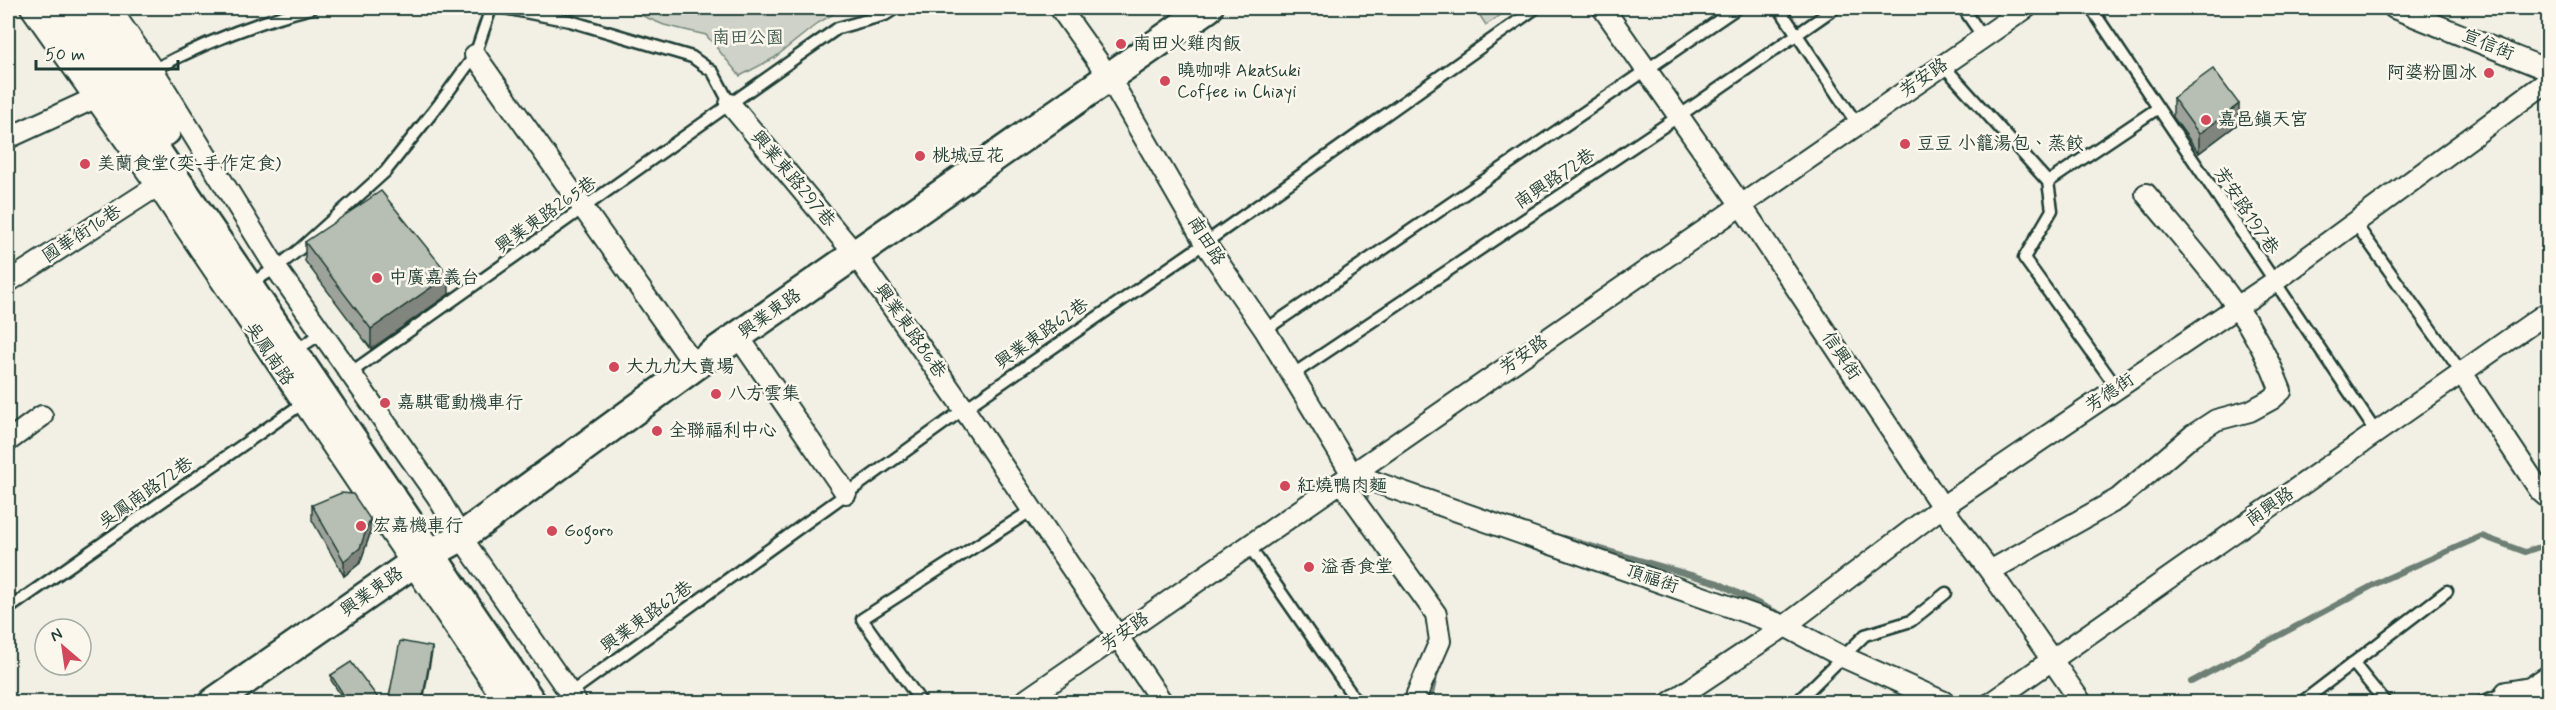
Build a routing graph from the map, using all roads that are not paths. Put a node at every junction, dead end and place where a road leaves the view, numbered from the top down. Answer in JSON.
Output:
{"nodes":[{"id":1,"x":31,"y":8,"type":"edge"},
{"id":2,"x":59,"y":8,"type":"edge"},
{"id":3,"x":312,"y":8,"type":"edge"},
{"id":4,"x":490,"y":8,"type":"edge"},
{"id":5,"x":504,"y":8,"type":"edge"},
{"id":6,"x":896,"y":8,"type":"edge"},
{"id":7,"x":1060,"y":8,"type":"edge"},
{"id":8,"x":1208,"y":8,"type":"edge"},
{"id":9,"x":1536,"y":8,"type":"edge"},
{"id":10,"x":1604,"y":8,"type":"edge"},
{"id":11,"x":1737,"y":8,"type":"edge"},
{"id":12,"x":1779,"y":8,"type":"edge"},
{"id":13,"x":1835,"y":8,"type":"edge"},
{"id":14,"x":1963,"y":8,"type":"edge"},
{"id":15,"x":2026,"y":8,"type":"edge"},
{"id":16,"x":2091,"y":8,"type":"edge"},
{"id":17,"x":2394,"y":8,"type":"edge"},
{"id":18,"x":101,"y":13,"type":"edge"},
{"id":19,"x":1796,"y":34,"type":"junction"},
{"id":20,"x":1983,"y":37,"type":"junction"},
{"id":21,"x":475,"y":55,"type":"junction"},
{"id":22,"x":1943,"y":65,"type":"junction"},
{"id":23,"x":1648,"y":69,"type":"junction"},
{"id":24,"x":2548,"y":70,"type":"edge"},
{"id":25,"x":1110,"y":76,"type":"junction"},
{"id":26,"x":2548,"y":81,"type":"edge"},
{"id":27,"x":124,"y":84,"type":"junction"},
{"id":28,"x":730,"y":104,"type":"junction"},
{"id":29,"x":2158,"y":108,"type":"junction"},
{"id":30,"x":1679,"y":116,"type":"junction"},
{"id":31,"x":1857,"y":124,"type":"junction"},
{"id":32,"x":8,"y":138,"type":"edge"},
{"id":33,"x":2048,"y":182,"type":"junction"},
{"id":34,"x":157,"y":186,"type":"junction"},
{"id":35,"x":2146,"y":194,"type":"dead end"},
{"id":36,"x":1741,"y":205,"type":"junction"},
{"id":37,"x":585,"y":208,"type":"junction"},
{"id":38,"x":2355,"y":222,"type":"junction"},
{"id":39,"x":1205,"y":243,"type":"junction"},
{"id":40,"x":855,"y":254,"type":"junction"},
{"id":41,"x":8,"y":282,"type":"edge"},
{"id":42,"x":252,"y":282,"type":"junction"},
{"id":43,"x":2274,"y":282,"type":"junction"},
{"id":44,"x":2238,"y":306,"type":"junction"},
{"id":45,"x":2548,"y":312,"type":"edge"},
{"id":46,"x":1265,"y":330,"type":"junction"},
{"id":47,"x":738,"y":336,"type":"junction"},
{"id":48,"x":311,"y":340,"type":"junction"},
{"id":49,"x":695,"y":366,"type":"junction"},
{"id":50,"x":350,"y":373,"type":"junction"},
{"id":51,"x":2462,"y":373,"type":"junction"},
{"id":52,"x":1292,"y":375,"type":"junction"},
{"id":53,"x":2116,"y":388,"type":"junction"},
{"id":54,"x":303,"y":403,"type":"junction"},
{"id":55,"x":964,"y":409,"type":"junction"},
{"id":56,"x":42,"y":416,"type":"dead end"},
{"id":57,"x":2376,"y":432,"type":"junction"},
{"id":58,"x":8,"y":441,"type":"edge"},
{"id":59,"x":1346,"y":478,"type":"junction"},
{"id":60,"x":846,"y":493,"type":"junction"},
{"id":61,"x":2548,"y":498,"type":"edge"},
{"id":62,"x":1942,"y":507,"type":"junction"},
{"id":63,"x":1032,"y":510,"type":"junction"},
{"id":64,"x":1249,"y":546,"type":"junction"},
{"id":65,"x":437,"y":551,"type":"junction"},
{"id":66,"x":1990,"y":571,"type":"junction"},
{"id":67,"x":2447,"y":591,"type":"dead end"},
{"id":68,"x":1946,"y":593,"type":"dead end"},
{"id":69,"x":8,"y":609,"type":"edge"},
{"id":70,"x":1785,"y":626,"type":"junction"},
{"id":71,"x":1118,"y":636,"type":"junction"},
{"id":72,"x":1841,"y":656,"type":"junction"},
{"id":73,"x":2052,"y":661,"type":"junction"},
{"id":74,"x":2354,"y":664,"type":"junction"},
{"id":75,"x":2548,"y":676,"type":"edge"},
{"id":76,"x":2506,"y":692,"type":"joint"},
{"id":77,"x":565,"y":699,"type":"edge"},
{"id":78,"x":214,"y":702,"type":"edge"},
{"id":79,"x":505,"y":702,"type":"edge"},
{"id":80,"x":531,"y":702,"type":"edge"},
{"id":81,"x":921,"y":702,"type":"edge"},
{"id":82,"x":1023,"y":702,"type":"edge"},
{"id":83,"x":1162,"y":702,"type":"edge"},
{"id":84,"x":1357,"y":702,"type":"edge"},
{"id":85,"x":1416,"y":702,"type":"edge"},
{"id":86,"x":1671,"y":702,"type":"edge"},
{"id":87,"x":1797,"y":702,"type":"edge"},
{"id":88,"x":1944,"y":702,"type":"edge"},
{"id":89,"x":1992,"y":702,"type":"edge"},
{"id":90,"x":2081,"y":702,"type":"edge"},
{"id":91,"x":2302,"y":702,"type":"edge"},
{"id":92,"x":2385,"y":702,"type":"edge"},
{"id":93,"x":2482,"y":702,"type":"edge"}],
"edges":[{"from":1,"to":27,"type":"street","name":"吳鳳南路"},
{"from":2,"to":27,"type":"street","name":"吳鳳南路"},
{"from":3,"to":27,"type":"lane"},
{"from":4,"to":21,"type":"lane"},
{"from":5,"to":28,"type":"lane"},
{"from":6,"to":28,"type":"lane","name":"興業東路265巷"},
{"from":7,"to":25,"type":"street","name":"南田路"},
{"from":8,"to":25,"type":"street","name":"興業東路"},
{"from":9,"to":39,"type":"lane","name":"興業東路62巷"},
{"from":10,"to":23,"type":"street","name":"信興街"},
{"from":11,"to":23,"type":"lane"},
{"from":12,"to":19,"type":"lane"},
{"from":13,"to":19,"type":"lane","name":"南興路72巷"},
{"from":14,"to":20,"type":"lane"},
{"from":15,"to":20,"type":"street","name":"芳安路"},
{"from":16,"to":29,"type":"lane","name":"芳安路197巷"},
{"from":17,"to":24,"type":"street","name":"宣信街"},
{"from":18,"to":27,"type":"street","name":"吳鳳南路"},
{"from":19,"to":30,"type":"lane","name":"南興路72巷"},
{"from":19,"to":31,"type":"lane"},
{"from":20,"to":22,"type":"street","name":"芳安路"},
{"from":21,"to":37,"type":"street"},
{"from":21,"to":42,"type":"lane"},
{"from":22,"to":31,"type":"street","name":"芳安路"},
{"from":22,"to":33,"type":"lane"},
{"from":23,"to":30,"type":"street","name":"信興街"},
{"from":23,"to":46,"type":"lane"},
{"from":25,"to":39,"type":"street","name":"南田路"},
{"from":25,"to":40,"type":"street","name":"興業東路"},
{"from":26,"to":38,"type":"street","name":"芳德街"},
{"from":27,"to":32,"type":"street"},
{"from":27,"to":34,"type":"street","name":"吳鳳南路"},
{"from":27,"to":42,"type":"street","name":"吳鳳南路"},
{"from":28,"to":37,"type":"lane","name":"興業東路265巷"},
{"from":28,"to":40,"type":"street","name":"興業東路297巷"},
{"from":29,"to":33,"type":"lane"},
{"from":29,"to":43,"type":"lane","name":"芳安路197巷"},
{"from":30,"to":36,"type":"street","name":"信興街"},
{"from":30,"to":52,"type":"lane","name":"南興路72巷"},
{"from":31,"to":36,"type":"street","name":"芳安路"},
{"from":33,"to":53,"type":"lane"},
{"from":34,"to":41,"type":"street","name":"國華街16巷"},
{"from":34,"to":42,"type":"street","name":"吳鳳南路"},
{"from":35,"to":44,"type":"street"},
{"from":36,"to":59,"type":"street","name":"芳安路"},
{"from":36,"to":62,"type":"street","name":"信興街"},
{"from":37,"to":49,"type":"street"},
{"from":37,"to":50,"type":"lane","name":"興業東路265巷"},
{"from":38,"to":43,"type":"street","name":"芳德街"},
{"from":38,"to":51,"type":"lane"},
{"from":39,"to":46,"type":"street","name":"南田路"},
{"from":39,"to":55,"type":"lane","name":"興業東路62巷"},
{"from":40,"to":47,"type":"street","name":"興業東路"},
{"from":40,"to":55,"type":"street","name":"興業東路86巷"},
{"from":42,"to":48,"type":"street","name":"吳鳳南路"},
{"from":42,"to":54,"type":"street","name":"吳鳳南路"},
{"from":42,"to":65,"type":"street","name":"吳鳳南路"},
{"from":43,"to":44,"type":"street","name":"芳德街"},
{"from":43,"to":57,"type":"lane","name":"芳安路197巷"},
{"from":44,"to":53,"type":"street","name":"芳德街"},
{"from":44,"to":66,"type":"street"},
{"from":45,"to":51,"type":"street","name":"南興路"},
{"from":46,"to":52,"type":"street","name":"南田路"},
{"from":47,"to":49,"type":"street","name":"興業東路"},
{"from":47,"to":60,"type":"street"},
{"from":48,"to":50,"type":"street","name":"吳鳳南路"},
{"from":48,"to":65,"type":"street","name":"吳鳳南路"},
{"from":49,"to":65,"type":"street","name":"興業東路"},
{"from":50,"to":65,"type":"street","name":"吳鳳南路"},
{"from":51,"to":57,"type":"street","name":"南興路"},
{"from":51,"to":61,"type":"street"},
{"from":52,"to":59,"type":"street","name":"南田路"},
{"from":53,"to":62,"type":"street","name":"芳德街"},
{"from":54,"to":65,"type":"street","name":"吳鳳南路"},
{"from":54,"to":69,"type":"lane","name":"吳鳳南路72巷"},
{"from":55,"to":60,"type":"lane","name":"興業東路62巷"},
{"from":55,"to":63,"type":"street","name":"興業東路86巷"},
{"from":56,"to":58,"type":"street"},
{"from":57,"to":73,"type":"street","name":"南興路"},
{"from":59,"to":64,"type":"street","name":"芳安路"},
{"from":59,"to":70,"type":"street","name":"頂福街"},
{"from":59,"to":85,"type":"street","name":"南田路"},
{"from":60,"to":77,"type":"lane","name":"興業東路62巷"},
{"from":62,"to":66,"type":"street","name":"信興街"},
{"from":62,"to":70,"type":"street","name":"芳德街"},
{"from":63,"to":71,"type":"street","name":"興業東路86巷"},
{"from":63,"to":81,"type":"lane"},
{"from":64,"to":71,"type":"street","name":"芳安路"},
{"from":64,"to":84,"type":"lane"},
{"from":65,"to":77,"type":"street","name":"吳鳳南路"},
{"from":65,"to":78,"type":"street","name":"興業東路"},
{"from":65,"to":79,"type":"street","name":"吳鳳南路"},
{"from":65,"to":80,"type":"street","name":"吳鳳南路"},
{"from":66,"to":73,"type":"street","name":"信興街"},
{"from":67,"to":74,"type":"lane"},
{"from":68,"to":72,"type":"lane"},
{"from":70,"to":72,"type":"street","name":"頂福街"},
{"from":70,"to":86,"type":"street","name":"芳德街"},
{"from":71,"to":82,"type":"street","name":"芳安路"},
{"from":71,"to":83,"type":"street","name":"興業東路86巷"},
{"from":72,"to":87,"type":"lane"},
{"from":72,"to":88,"type":"street","name":"頂福街"},
{"from":73,"to":89,"type":"street","name":"南興路"},
{"from":73,"to":90,"type":"street","name":"信興街"},
{"from":74,"to":91,"type":"lane"},
{"from":74,"to":92,"type":"lane"},
{"from":75,"to":76,"type":"street"},
{"from":76,"to":93,"type":"lane"}]}
